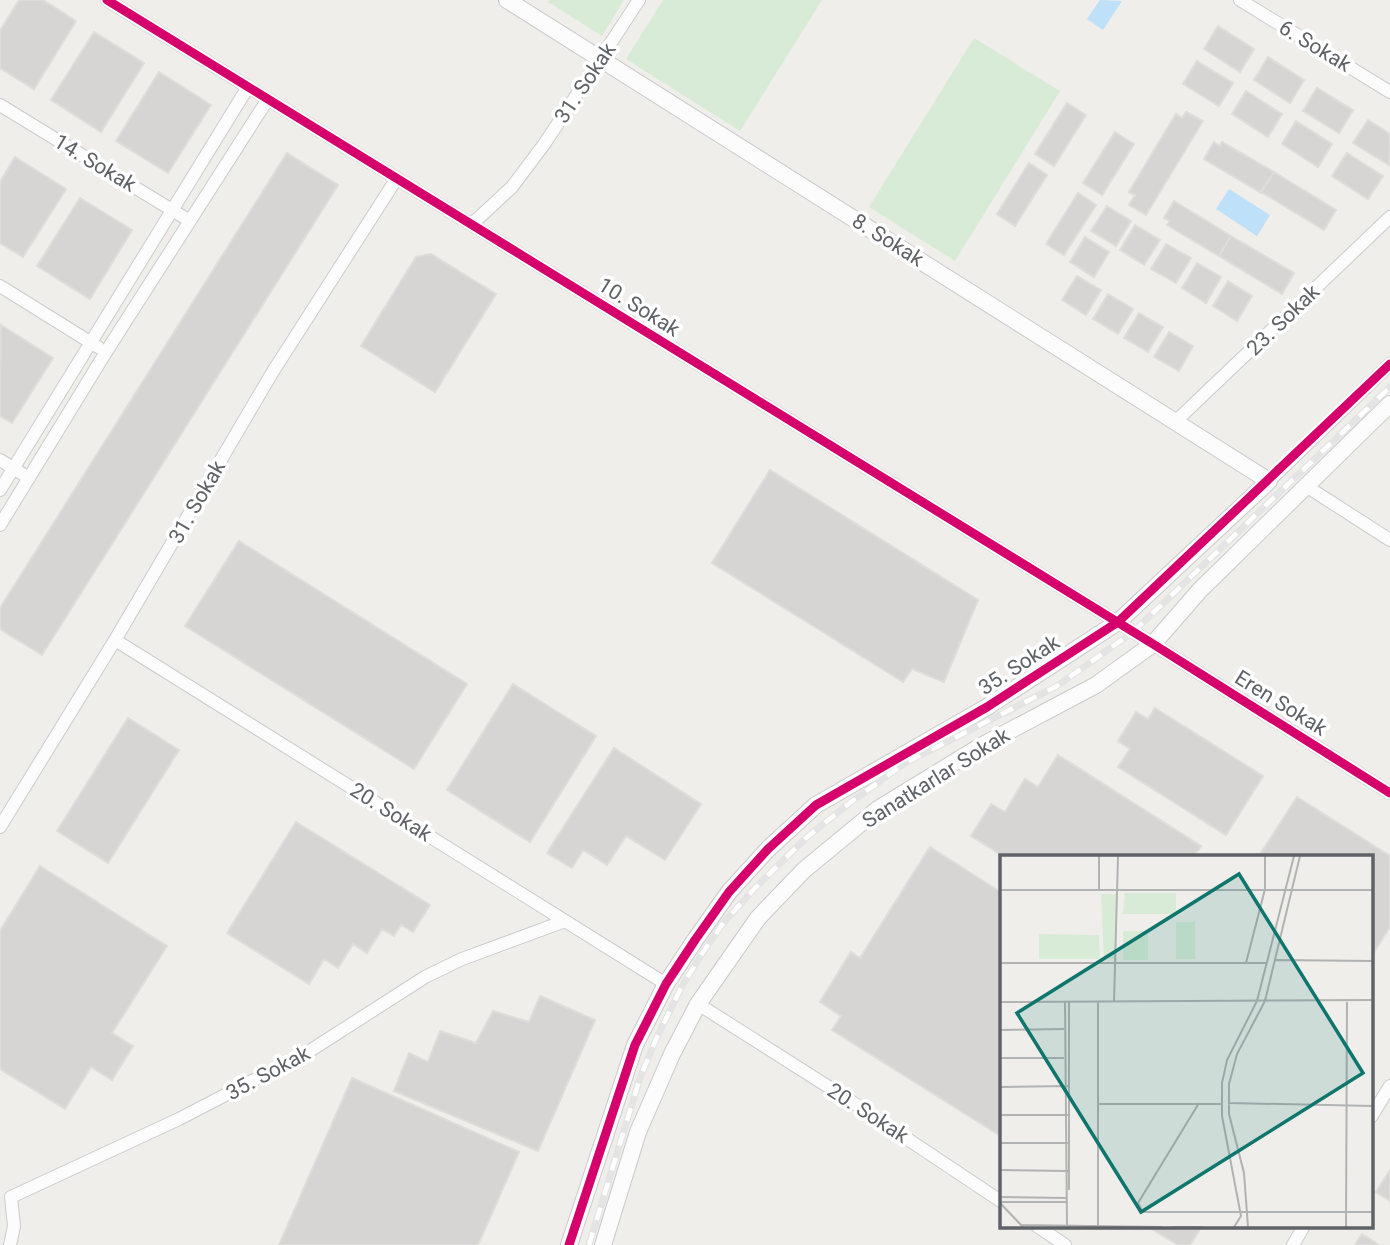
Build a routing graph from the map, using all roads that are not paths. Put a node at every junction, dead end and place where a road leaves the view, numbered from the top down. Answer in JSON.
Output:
{"nodes":[{"id":1,"x":107,"y":0,"type":"edge"},
{"id":2,"x":507,"y":0,"type":"edge"},
{"id":3,"x":639,"y":0,"type":"edge"},
{"id":4,"x":1240,"y":0,"type":"edge"},
{"id":5,"x":602,"y":59,"type":"junction"},
{"id":6,"x":248,"y":87,"type":"junction"},
{"id":7,"x":1390,"y":92,"type":"edge"},
{"id":8,"x":268,"y":99,"type":"junction"},
{"id":9,"x":0,"y":105,"type":"edge"},
{"id":10,"x":397,"y":178,"type":"junction"},
{"id":11,"x":172,"y":210,"type":"junction"},
{"id":12,"x":1390,"y":217,"type":"edge"},
{"id":13,"x":190,"y":221,"type":"junction"},
{"id":14,"x":472,"y":224,"type":"junction"},
{"id":15,"x":0,"y":286,"type":"edge"},
{"id":16,"x":91,"y":342,"type":"junction"},
{"id":17,"x":106,"y":352,"type":"junction"},
{"id":18,"x":1390,"y":364,"type":"edge"},
{"id":19,"x":1390,"y":404,"type":"edge"},
{"id":20,"x":1175,"y":422,"type":"junction"},
{"id":21,"x":0,"y":460,"type":"edge"},
{"id":22,"x":13,"y":468,"type":"junction"},
{"id":23,"x":29,"y":478,"type":"junction"},
{"id":24,"x":1269,"y":481,"type":"junction"},
{"id":25,"x":1306,"y":486,"type":"junction"},
{"id":26,"x":0,"y":490,"type":"edge"},
{"id":27,"x":0,"y":525,"type":"edge"},
{"id":28,"x":1390,"y":540,"type":"edge"},
{"id":29,"x":1118,"y":622,"type":"junction"},
{"id":30,"x":115,"y":640,"type":"junction"},
{"id":31,"x":1153,"y":644,"type":"junction"},
{"id":32,"x":1390,"y":793,"type":"edge"},
{"id":33,"x":0,"y":827,"type":"edge"},
{"id":34,"x":565,"y":921,"type":"junction"},
{"id":35,"x":666,"y":985,"type":"junction"},
{"id":36,"x":698,"y":1004,"type":"junction"},
{"id":37,"x":1390,"y":1086,"type":"edge"},
{"id":38,"x":1372,"y":1115,"type":"edge"},
{"id":39,"x":1000,"y":1201,"type":"edge"},
{"id":40,"x":1040,"y":1228,"type":"edge"},
{"id":41,"x":1303,"y":1228,"type":"edge"},
{"id":42,"x":10,"y":1245,"type":"edge"},
{"id":43,"x":569,"y":1245,"type":"edge"},
{"id":44,"x":603,"y":1245,"type":"edge"},
{"id":45,"x":1065,"y":1245,"type":"edge"},
{"id":46,"x":1293,"y":1245,"type":"edge"}],
"edges":[{"from":1,"to":6,"type":"street","name":"10. Sokak"},
{"from":2,"to":5,"type":"street","name":"8. Sokak"},
{"from":3,"to":5,"type":"street","name":"31. Sokak"},
{"from":4,"to":7,"type":"street","name":"6. Sokak"},
{"from":5,"to":14,"type":"street","name":"31. Sokak"},
{"from":5,"to":20,"type":"street","name":"8. Sokak"},
{"from":6,"to":8,"type":"street","name":"10. Sokak"},
{"from":6,"to":11,"type":"street"},
{"from":8,"to":10,"type":"street","name":"10. Sokak"},
{"from":8,"to":13,"type":"street"},
{"from":9,"to":11,"type":"street","name":"14. Sokak"},
{"from":10,"to":14,"type":"street","name":"10. Sokak"},
{"from":10,"to":30,"type":"street","name":"31. Sokak"},
{"from":11,"to":13,"type":"street","name":"14. Sokak"},
{"from":11,"to":16,"type":"street"},
{"from":12,"to":20,"type":"street","name":"23. Sokak"},
{"from":13,"to":17,"type":"street"},
{"from":14,"to":29,"type":"street","name":"10. Sokak"},
{"from":15,"to":16,"type":"street"},
{"from":16,"to":17,"type":"street"},
{"from":16,"to":22,"type":"street"},
{"from":17,"to":23,"type":"street"},
{"from":18,"to":24,"type":"street","name":"35. Sokak"},
{"from":19,"to":25,"type":"street","name":"Sanatkarlar Sokak"},
{"from":20,"to":24,"type":"street","name":"8. Sokak"},
{"from":21,"to":22,"type":"street"},
{"from":22,"to":23,"type":"street"},
{"from":22,"to":26,"type":"street"},
{"from":23,"to":27,"type":"street"},
{"from":24,"to":29,"type":"street","name":"35. Sokak"},
{"from":25,"to":28,"type":"street"},
{"from":25,"to":31,"type":"street","name":"Sanatkarlar Sokak"},
{"from":29,"to":31,"type":"street","name":"10. Sokak"},
{"from":29,"to":35,"type":"street","name":"35. Sokak"},
{"from":30,"to":33,"type":"street","name":"31. Sokak"},
{"from":30,"to":34,"type":"street","name":"20. Sokak"},
{"from":31,"to":32,"type":"street","name":"Eren Sokak"},
{"from":31,"to":36,"type":"street","name":"Sanatkarlar Sokak"},
{"from":34,"to":35,"type":"street","name":"20. Sokak"},
{"from":34,"to":42,"type":"street","name":"35. Sokak"},
{"from":35,"to":43,"type":"street","name":"35. Sokak"},
{"from":36,"to":39,"type":"street","name":"20. Sokak"},
{"from":36,"to":44,"type":"street","name":"Sanatkarlar Sokak"},
{"from":37,"to":38,"type":"street"},
{"from":40,"to":45,"type":"street"},
{"from":41,"to":46,"type":"street"}]}
